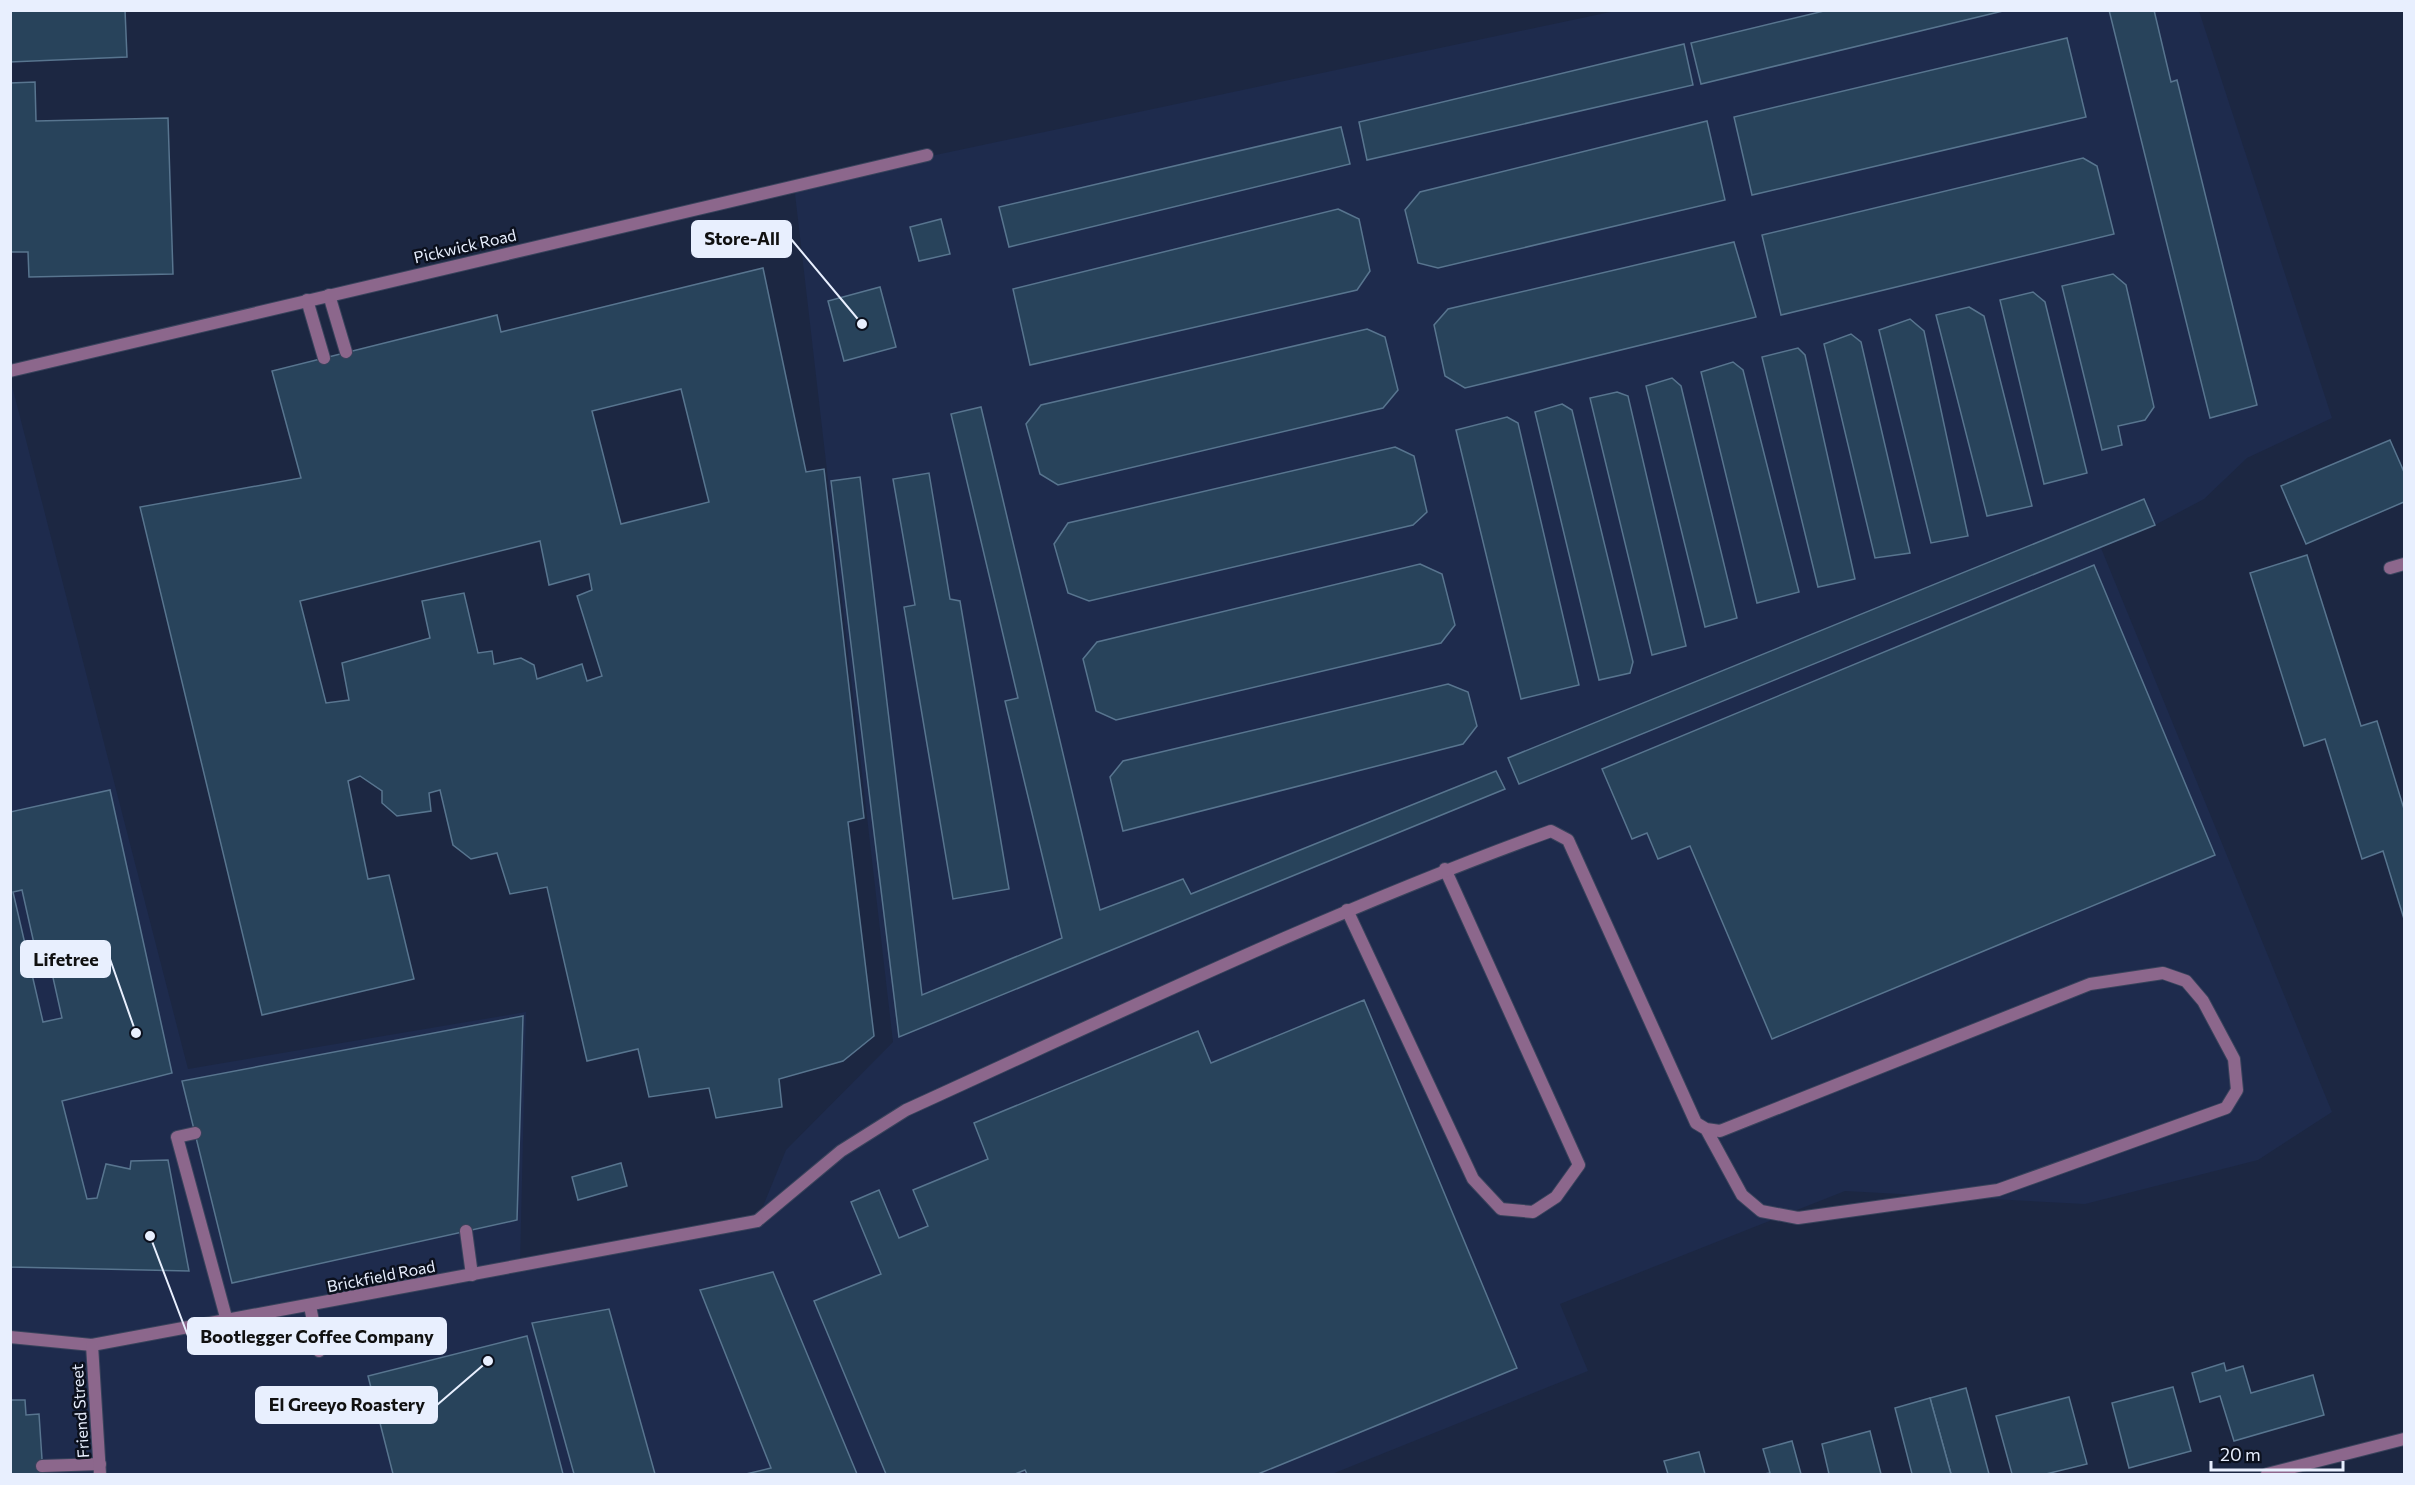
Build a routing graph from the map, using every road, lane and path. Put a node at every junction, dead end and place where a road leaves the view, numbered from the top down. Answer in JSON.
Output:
{"nodes":[{"id":1,"x":927,"y":155,"type":"dead end"},
{"id":2,"x":329,"y":295,"type":"junction"},
{"id":3,"x":307,"y":300,"type":"junction"},
{"id":4,"x":346,"y":352,"type":"dead end"},
{"id":5,"x":324,"y":358,"type":"dead end"},
{"id":6,"x":10,"y":371,"type":"edge"},
{"id":7,"x":2404,"y":564,"type":"edge"},
{"id":8,"x":2390,"y":568,"type":"dead end"},
{"id":9,"x":1445,"y":869,"type":"junction"},
{"id":10,"x":1347,"y":910,"type":"junction"},
{"id":11,"x":1706,"y":1129,"type":"junction"},
{"id":12,"x":195,"y":1133,"type":"dead end"},
{"id":13,"x":466,"y":1231,"type":"dead end"},
{"id":14,"x":472,"y":1275,"type":"junction"},
{"id":15,"x":310,"y":1306,"type":"junction"},
{"id":16,"x":227,"y":1320,"type":"junction"},
{"id":17,"x":10,"y":1337,"type":"edge"},
{"id":18,"x":92,"y":1345,"type":"junction"},
{"id":19,"x":319,"y":1351,"type":"dead end"},
{"id":20,"x":2404,"y":1439,"type":"edge"},
{"id":21,"x":42,"y":1466,"type":"dead end"},
{"id":22,"x":100,"y":1469,"type":"edge"},
{"id":23,"x":2267,"y":1474,"type":"edge"}],
"edges":[{"from":1,"to":2,"type":"street","name":"Pickwick Road"},
{"from":2,"to":3,"type":"street","name":"Pickwick Road"},
{"from":2,"to":4,"type":"street"},
{"from":3,"to":5,"type":"street"},
{"from":3,"to":6,"type":"street","name":"Pickwick Road"},
{"from":7,"to":8,"type":"street"},
{"from":9,"to":10,"type":"street"},
{"from":9,"to":10,"type":"street"},
{"from":9,"to":11,"type":"street"},
{"from":10,"to":14,"type":"street","name":"Brickfield Road"},
{"from":11,"to":11,"type":"street"},
{"from":12,"to":16,"type":"street"},
{"from":13,"to":14,"type":"street"},
{"from":14,"to":15,"type":"street","name":"Brickfield Road"},
{"from":15,"to":16,"type":"street","name":"Brickfield Road"},
{"from":15,"to":19,"type":"street"},
{"from":16,"to":18,"type":"street","name":"Brickfield Road"},
{"from":17,"to":18,"type":"street","name":"Brickfield Road"},
{"from":18,"to":22,"type":"street","name":"Friend Street"},
{"from":20,"to":23,"type":"street"},
{"from":21,"to":22,"type":"street"}]}
